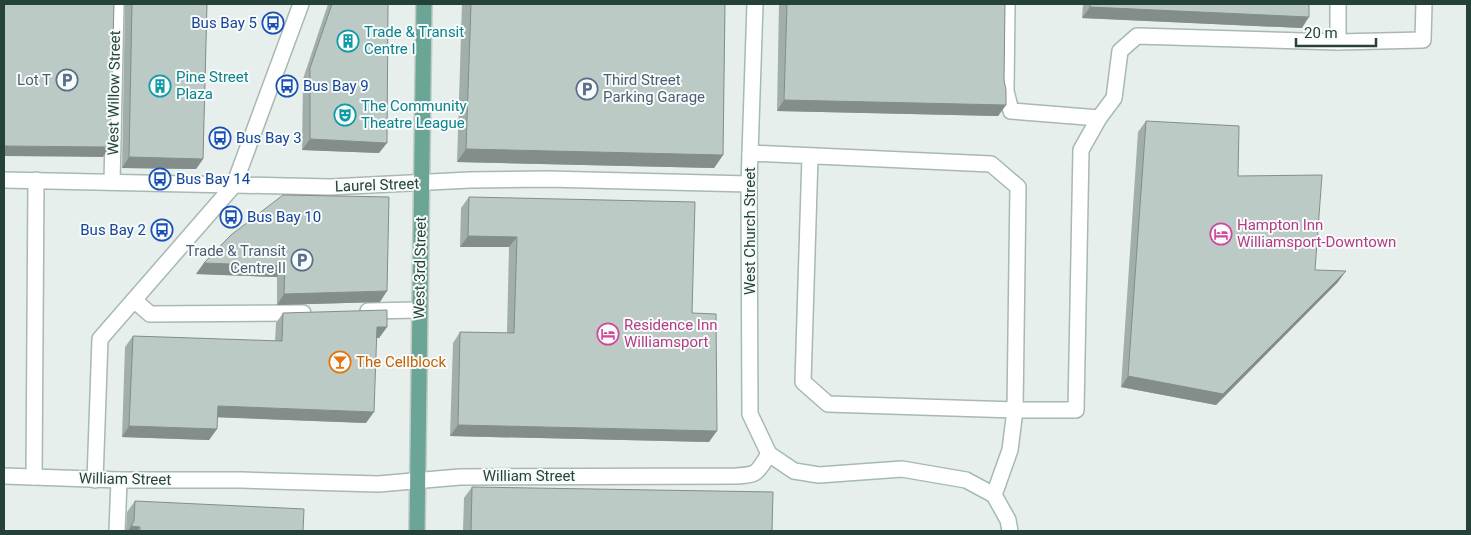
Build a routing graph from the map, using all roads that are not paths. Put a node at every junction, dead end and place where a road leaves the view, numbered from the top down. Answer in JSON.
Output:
{"nodes":[{"id":1,"x":116,"y":4,"type":"edge"},
{"id":2,"x":301,"y":4,"type":"edge"},
{"id":3,"x":424,"y":4,"type":"edge"},
{"id":4,"x":755,"y":4,"type":"edge"},
{"id":5,"x":1007,"y":4,"type":"edge"},
{"id":6,"x":1338,"y":4,"type":"edge"},
{"id":7,"x":1424,"y":4,"type":"edge"},
{"id":8,"x":1338,"y":42,"type":"junction"},
{"id":9,"x":1099,"y":118,"type":"junction"},
{"id":10,"x":750,"y":153,"type":"junction"},
{"id":11,"x":810,"y":156,"type":"junction"},
{"id":12,"x":4,"y":180,"type":"edge"},
{"id":13,"x":36,"y":180,"type":"junction"},
{"id":14,"x":112,"y":182,"type":"junction"},
{"id":15,"x":420,"y":183,"type":"junction"},
{"id":16,"x":749,"y":184,"type":"junction"},
{"id":17,"x":234,"y":185,"type":"junction"},
{"id":18,"x":134,"y":300,"type":"junction"},
{"id":19,"x":419,"y":310,"type":"junction"},
{"id":20,"x":356,"y":311,"type":"edge"},
{"id":21,"x":316,"y":313,"type":"edge"},
{"id":22,"x":1015,"y":410,"type":"junction"},
{"id":23,"x":769,"y":454,"type":"junction"},
{"id":24,"x":4,"y":476,"type":"edge"},
{"id":25,"x":34,"y":477,"type":"junction"},
{"id":26,"x":95,"y":480,"type":"junction"},
{"id":27,"x":119,"y":480,"type":"junction"},
{"id":28,"x":419,"y":480,"type":"junction"},
{"id":29,"x":994,"y":495,"type":"junction"},
{"id":30,"x":117,"y":531,"type":"edge"},
{"id":31,"x":417,"y":531,"type":"edge"},
{"id":32,"x":1010,"y":531,"type":"edge"}],
"edges":[{"from":1,"to":14,"type":"street","name":"West Willow Street"},
{"from":2,"to":17,"type":"street"},
{"from":3,"to":15,"type":"main road","name":"West 3rd Street"},
{"from":4,"to":10,"type":"street","name":"West Church Street"},
{"from":5,"to":9,"type":"street"},
{"from":6,"to":8,"type":"street"},
{"from":7,"to":8,"type":"street"},
{"from":8,"to":9,"type":"street"},
{"from":9,"to":22,"type":"street"},
{"from":10,"to":11,"type":"street"},
{"from":10,"to":16,"type":"street","name":"West Church Street"},
{"from":11,"to":22,"type":"street"},
{"from":11,"to":22,"type":"street"},
{"from":12,"to":13,"type":"street","name":"Laurel Street"},
{"from":13,"to":14,"type":"street","name":"Laurel Street"},
{"from":13,"to":25,"type":"street"},
{"from":14,"to":17,"type":"street","name":"Laurel Street"},
{"from":15,"to":16,"type":"street","name":"Laurel Street"},
{"from":15,"to":17,"type":"street","name":"Laurel Street"},
{"from":15,"to":19,"type":"main road","name":"West 3rd Street"},
{"from":16,"to":23,"type":"street","name":"West Church Street"},
{"from":17,"to":18,"type":"street"},
{"from":18,"to":21,"type":"street"},
{"from":18,"to":26,"type":"street"},
{"from":19,"to":20,"type":"street"},
{"from":19,"to":28,"type":"main road","name":"West 3rd Street"},
{"from":22,"to":29,"type":"street"},
{"from":23,"to":28,"type":"street","name":"William Street"},
{"from":23,"to":29,"type":"street"},
{"from":24,"to":25,"type":"street","name":"William Street"},
{"from":25,"to":26,"type":"street","name":"William Street"},
{"from":26,"to":27,"type":"street","name":"William Street"},
{"from":27,"to":28,"type":"street","name":"William Street"},
{"from":27,"to":30,"type":"street"},
{"from":28,"to":31,"type":"main road","name":"West 3rd Street"},
{"from":29,"to":32,"type":"street"}]}
